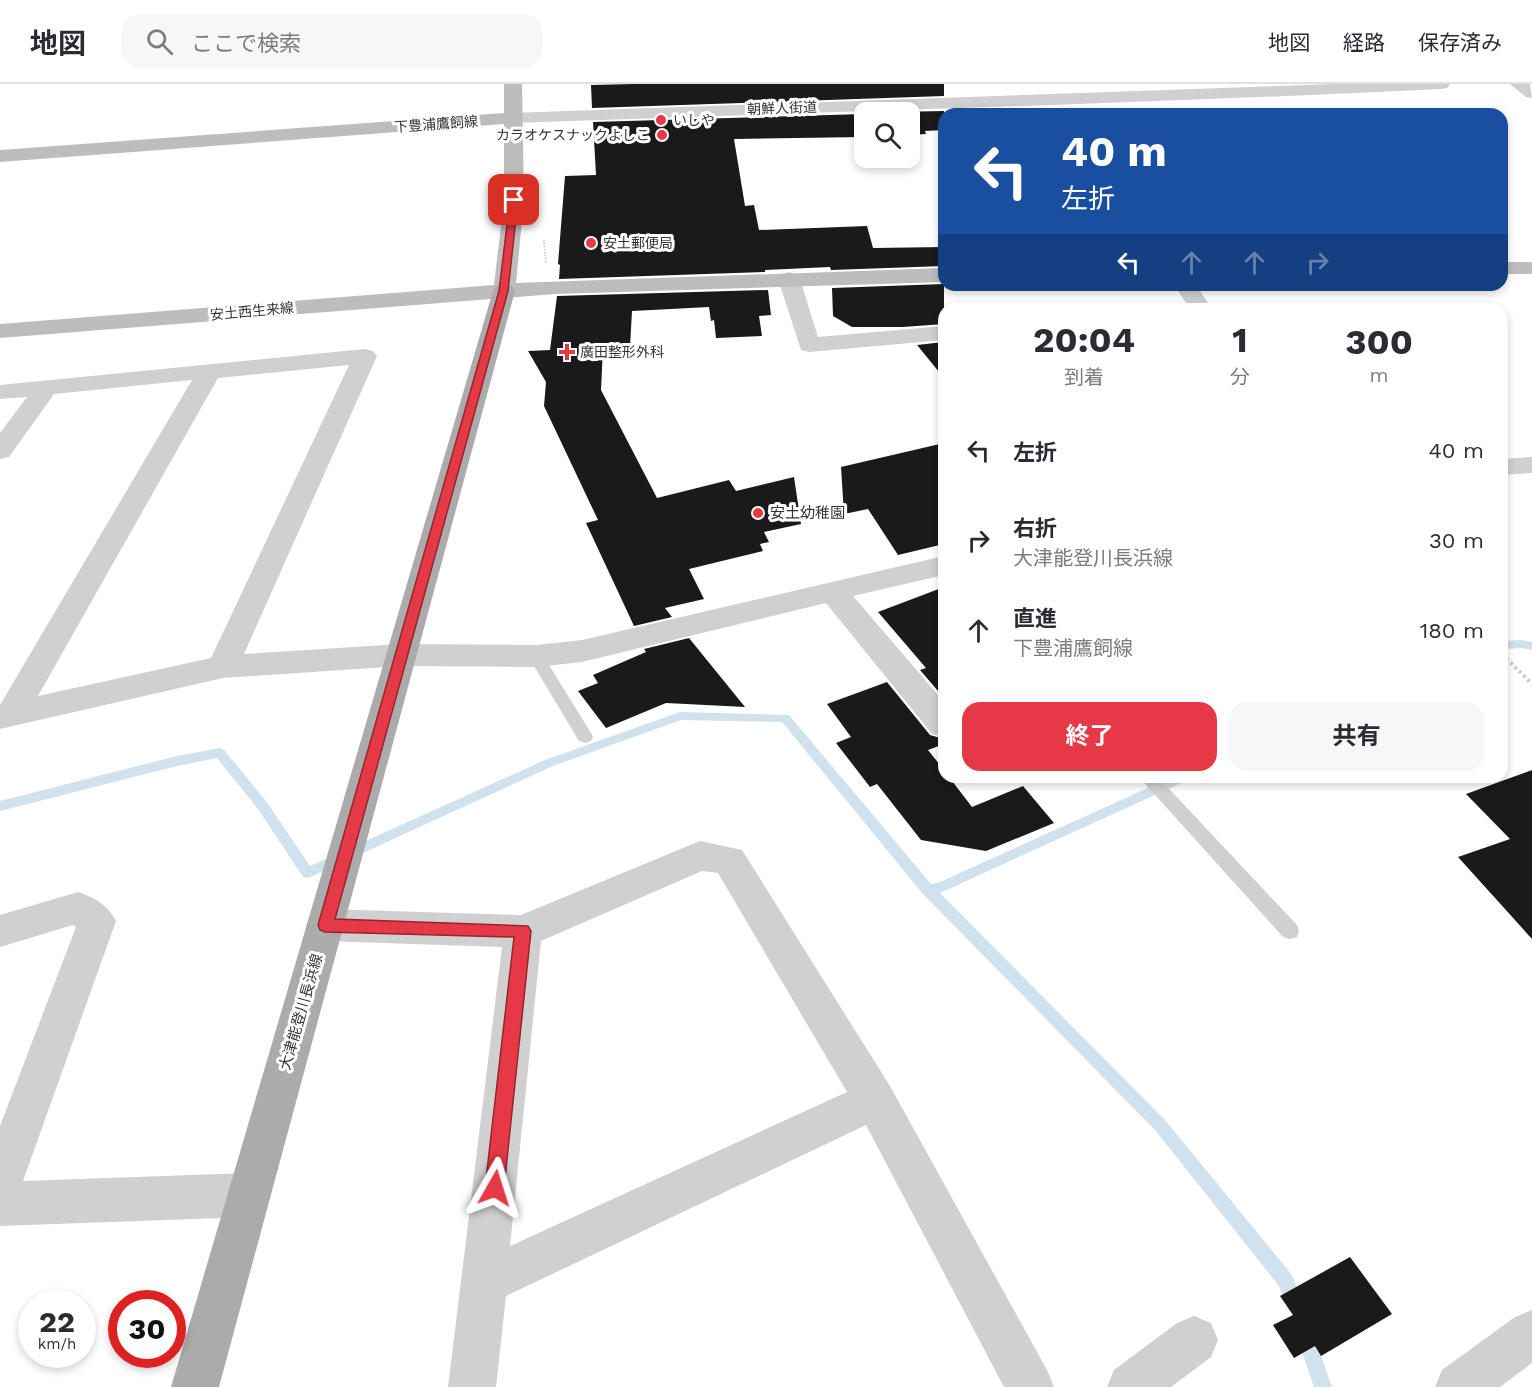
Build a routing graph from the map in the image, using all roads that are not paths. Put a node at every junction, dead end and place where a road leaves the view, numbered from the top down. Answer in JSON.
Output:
{"nodes":[{"id":1,"x":513,"y":84,"type":"edge"},
{"id":2,"x":1019,"y":84,"type":"edge"},
{"id":3,"x":1441,"y":84,"type":"edge"},
{"id":4,"x":1519,"y":84,"type":"edge"},
{"id":5,"x":1532,"y":93,"type":"edge"},
{"id":6,"x":1136,"y":97,"type":"junction"},
{"id":7,"x":1032,"y":99,"type":"junction"},
{"id":8,"x":1039,"y":108,"type":"edge"},
{"id":9,"x":1144,"y":108,"type":"edge"},
{"id":10,"x":512,"y":118,"type":"junction"},
{"id":11,"x":0,"y":156,"type":"edge"},
{"id":12,"x":1508,"y":268,"type":"edge"},
{"id":13,"x":1532,"y":268,"type":"edge"},
{"id":14,"x":938,"y":275,"type":"edge"},
{"id":15,"x":789,"y":279,"type":"junction"},
{"id":16,"x":504,"y":291,"type":"junction"},
{"id":17,"x":0,"y":331,"type":"edge"},
{"id":18,"x":938,"y":334,"type":"edge"},
{"id":19,"x":210,"y":371,"type":"junction"},
{"id":20,"x":46,"y":387,"type":"junction"},
{"id":21,"x":0,"y":392,"type":"edge"},
{"id":22,"x":0,"y":451,"type":"edge"},
{"id":23,"x":1532,"y":465,"type":"edge"},
{"id":24,"x":1508,"y":467,"type":"edge"},
{"id":25,"x":938,"y":566,"type":"edge"},
{"id":26,"x":834,"y":592,"type":"junction"},
{"id":27,"x":401,"y":655,"type":"junction"},
{"id":28,"x":536,"y":656,"type":"junction"},
{"id":29,"x":223,"y":667,"type":"junction"},
{"id":30,"x":6,"y":716,"type":"edge"},
{"id":31,"x":938,"y":717,"type":"edge"},
{"id":32,"x":585,"y":737,"type":"dead end"},
{"id":33,"x":1154,"y":783,"type":"edge"},
{"id":34,"x":325,"y":925,"type":"junction"},
{"id":35,"x":0,"y":931,"type":"edge"},
{"id":36,"x":523,"y":931,"type":"junction"},
{"id":37,"x":1290,"y":931,"type":"dead end"},
{"id":38,"x":875,"y":1100,"type":"junction"},
{"id":39,"x":0,"y":1183,"type":"edge"},
{"id":40,"x":249,"y":1195,"type":"junction"},
{"id":41,"x":0,"y":1204,"type":"edge"},
{"id":42,"x":484,"y":1282,"type":"junction"},
{"id":43,"x":1532,"y":1334,"type":"edge"},
{"id":44,"x":1194,"y":1340,"type":"dead end"},
{"id":45,"x":195,"y":1387,"type":"edge"},
{"id":46,"x":472,"y":1387,"type":"edge"},
{"id":47,"x":1030,"y":1387,"type":"edge"},
{"id":48,"x":1131,"y":1387,"type":"edge"},
{"id":49,"x":1459,"y":1387,"type":"edge"}],
"edges":[{"from":1,"to":10,"type":"main road"},
{"from":2,"to":7,"type":"street"},
{"from":3,"to":6,"type":"street","name":"朝鮮人街道"},
{"from":4,"to":5,"type":"street"},
{"from":6,"to":7,"type":"street","name":"朝鮮人街道"},
{"from":6,"to":9,"type":"street"},
{"from":7,"to":8,"type":"street"},
{"from":7,"to":10,"type":"street","name":"朝鮮人街道"},
{"from":10,"to":11,"type":"main road","name":"下豊浦鷹飼線"},
{"from":10,"to":16,"type":"main road"},
{"from":12,"to":13,"type":"main road"},
{"from":14,"to":15,"type":"main road"},
{"from":15,"to":16,"type":"main road"},
{"from":15,"to":18,"type":"street"},
{"from":16,"to":17,"type":"main road","name":"安土西生来線"},
{"from":16,"to":27,"type":"main road","name":"大津能登川長浜線"},
{"from":19,"to":20,"type":"street"},
{"from":19,"to":29,"type":"street"},
{"from":19,"to":30,"type":"street"},
{"from":20,"to":21,"type":"street"},
{"from":20,"to":22,"type":"street"},
{"from":23,"to":24,"type":"street"},
{"from":25,"to":26,"type":"street"},
{"from":26,"to":28,"type":"street"},
{"from":26,"to":31,"type":"street"},
{"from":27,"to":28,"type":"street"},
{"from":27,"to":29,"type":"street"},
{"from":27,"to":34,"type":"main road","name":"大津能登川長浜線"},
{"from":28,"to":32,"type":"lane"},
{"from":29,"to":30,"type":"street"},
{"from":33,"to":37,"type":"lane"},
{"from":34,"to":36,"type":"street"},
{"from":34,"to":40,"type":"main road","name":"大津能登川長浜線"},
{"from":35,"to":39,"type":"street"},
{"from":36,"to":38,"type":"street"},
{"from":36,"to":42,"type":"street"},
{"from":38,"to":42,"type":"street"},
{"from":38,"to":47,"type":"street"},
{"from":40,"to":41,"type":"street"},
{"from":40,"to":45,"type":"main road","name":"大津能登川長浜線"},
{"from":42,"to":46,"type":"street"},
{"from":43,"to":49,"type":"street"},
{"from":44,"to":48,"type":"street"}]}
